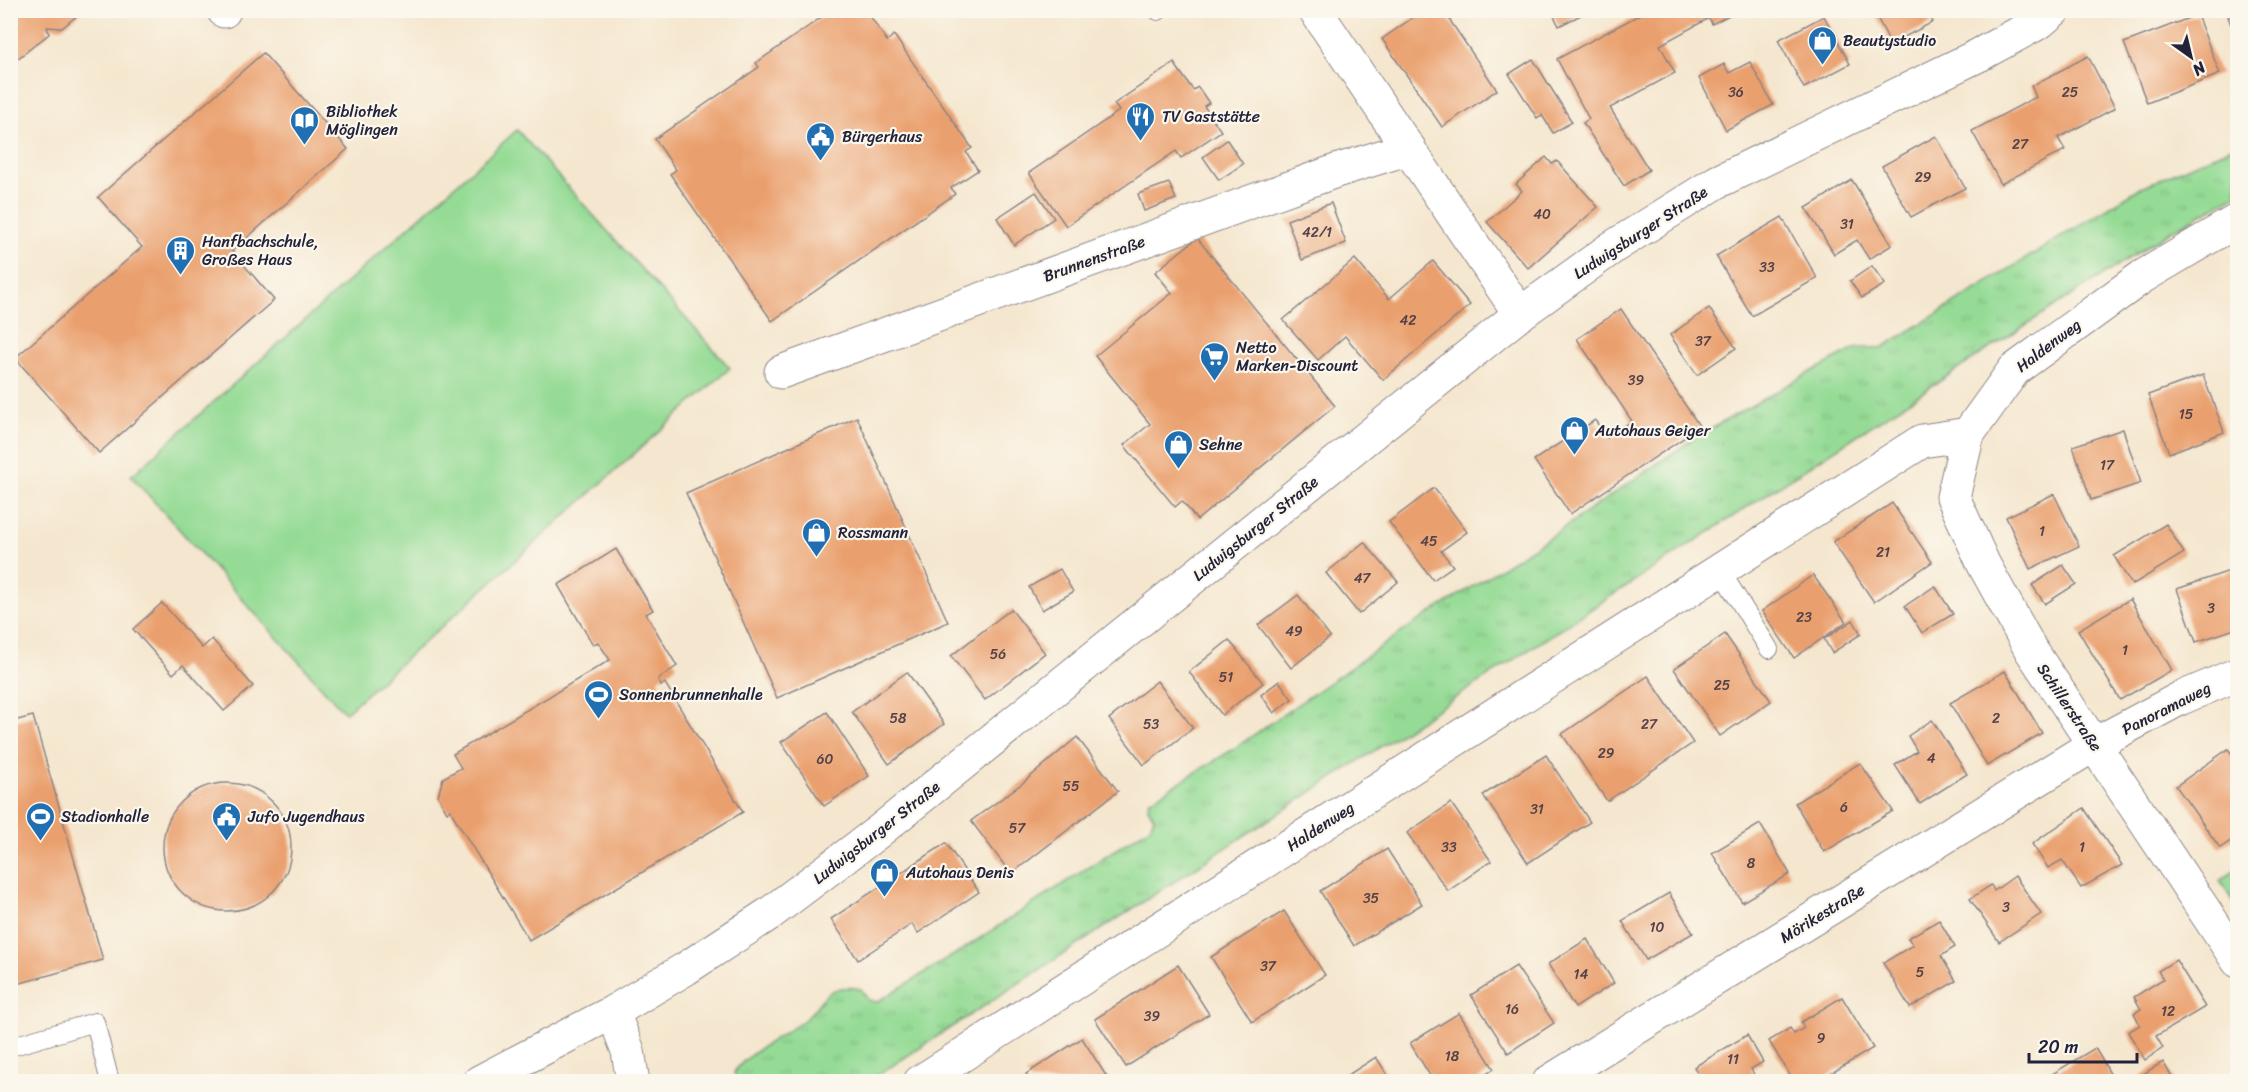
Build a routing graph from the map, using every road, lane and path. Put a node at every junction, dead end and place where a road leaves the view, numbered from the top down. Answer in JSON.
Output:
{"nodes":[{"id":1,"x":1315,"y":10,"type":"edge"},
{"id":2,"x":2054,"y":10,"type":"edge"},
{"id":3,"x":1409,"y":148,"type":"junction"},
{"id":4,"x":2238,"y":220,"type":"edge"},
{"id":5,"x":1520,"y":314,"type":"junction"},
{"id":6,"x":781,"y":372,"type":"dead end"},
{"id":7,"x":1968,"y":434,"type":"junction"},
{"id":8,"x":1720,"y":570,"type":"junction"},
{"id":9,"x":1769,"y":649,"type":"dead end"},
{"id":10,"x":2238,"y":674,"type":"edge"},
{"id":11,"x":2095,"y":744,"type":"junction"},
{"id":12,"x":2238,"y":961,"type":"edge"},
{"id":13,"x":613,"y":1012,"type":"junction"},
{"id":14,"x":10,"y":1047,"type":"edge"},
{"id":15,"x":110,"y":1082,"type":"edge"},
{"id":16,"x":479,"y":1082,"type":"edge"},
{"id":17,"x":633,"y":1082,"type":"edge"},
{"id":18,"x":920,"y":1082,"type":"edge"},
{"id":19,"x":1549,"y":1082,"type":"edge"}],
"edges":[{"from":1,"to":3,"type":"street"},
{"from":2,"to":5,"type":"street","name":"Ludwigsburger Straße"},
{"from":3,"to":5,"type":"street"},
{"from":3,"to":6,"type":"street","name":"Brunnenstraße"},
{"from":4,"to":7,"type":"street","name":"Haldenweg"},
{"from":5,"to":13,"type":"street","name":"Ludwigsburger Straße"},
{"from":7,"to":8,"type":"street","name":"Haldenweg"},
{"from":7,"to":11,"type":"street","name":"Schillerstraße"},
{"from":8,"to":9,"type":"lane"},
{"from":8,"to":18,"type":"street","name":"Haldenweg"},
{"from":10,"to":11,"type":"street","name":"Panoramaweg"},
{"from":11,"to":12,"type":"street","name":"Schillerstraße"},
{"from":11,"to":19,"type":"street","name":"Mörikestraße"},
{"from":13,"to":16,"type":"street","name":"Ludwigsburger Straße"},
{"from":13,"to":17,"type":"street"},
{"from":14,"to":15,"type":"lane"}]}
